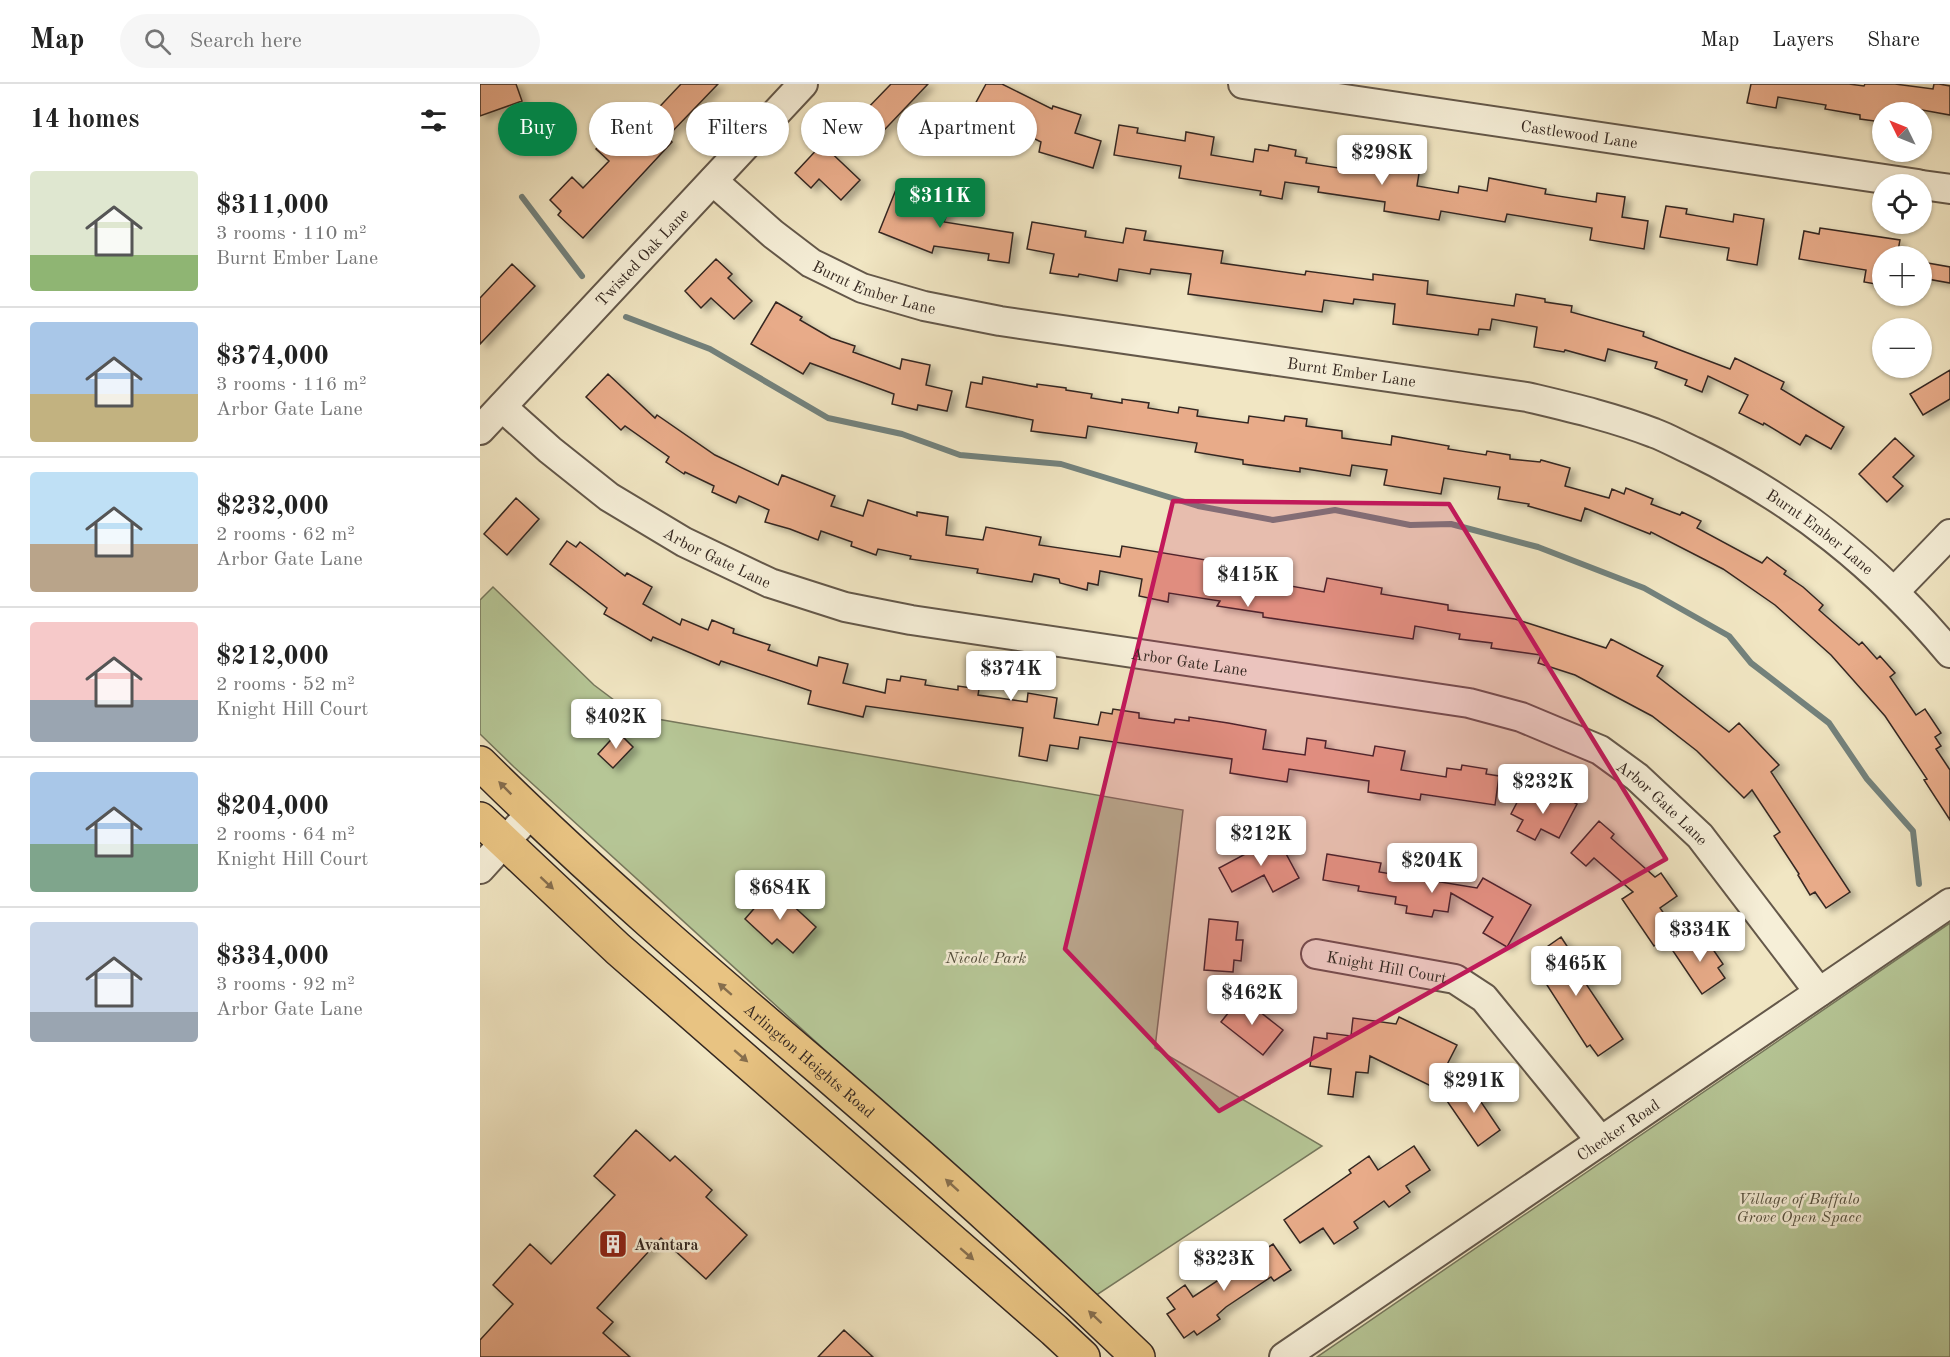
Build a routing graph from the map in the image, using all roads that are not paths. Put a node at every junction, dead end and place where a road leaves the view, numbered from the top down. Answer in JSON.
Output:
{"nodes":[{"id":1,"x":803,"y":84,"type":"edge"},
{"id":2,"x":1243,"y":84,"type":"edge"},
{"id":3,"x":1872,"y":178,"type":"edge"},
{"id":4,"x":713,"y":181,"type":"junction"},
{"id":5,"x":1932,"y":187,"type":"edge"},
{"id":6,"x":1950,"y":189,"type":"edge"},
{"id":7,"x":502,"y":406,"type":"junction"},
{"id":8,"x":480,"y":430,"type":"edge"},
{"id":9,"x":1950,"y":534,"type":"edge"},
{"id":10,"x":1894,"y":592,"type":"junction"},
{"id":11,"x":1950,"y":653,"type":"edge"},
{"id":12,"x":480,"y":764,"type":"edge"},
{"id":13,"x":531,"y":813,"type":"junction"},
{"id":14,"x":480,"y":819,"type":"edge"},
{"id":15,"x":505,"y":843,"type":"junction"},
{"id":16,"x":480,"y":869,"type":"edge"},
{"id":17,"x":1950,"y":903,"type":"edge"},
{"id":18,"x":1316,"y":954,"type":"dead end"},
{"id":19,"x":1820,"y":992,"type":"junction"},
{"id":20,"x":1601,"y":1141,"type":"junction"},
{"id":21,"x":1083,"y":1357,"type":"edge"},
{"id":22,"x":1138,"y":1357,"type":"edge"},
{"id":23,"x":1284,"y":1357,"type":"edge"}],
"edges":[{"from":1,"to":4,"type":"street","name":"Twisted Oak Lane"},
{"from":2,"to":3,"type":"street","name":"Castlewood Lane"},
{"from":4,"to":7,"type":"street","name":"Twisted Oak Lane"},
{"from":4,"to":10,"type":"street","name":"Burnt Ember Lane"},
{"from":5,"to":6,"type":"street","name":"Castlewood Lane"},
{"from":7,"to":8,"type":"street","name":"Twisted Oak Lane"},
{"from":7,"to":19,"type":"street","name":"Arbor Gate Lane"},
{"from":9,"to":10,"type":"street"},
{"from":10,"to":11,"type":"street","name":"Burnt Ember Lane"},
{"from":13,"to":12,"type":"main road","name":"Arlington Heights Road","one_way":true},
{"from":13,"to":15,"type":"street"},
{"from":22,"to":13,"type":"main road","name":"Arlington Heights Road","one_way":true},
{"from":14,"to":15,"type":"main road"},
{"from":15,"to":16,"type":"street"},
{"from":15,"to":21,"type":"main road","one_way":true},
{"from":17,"to":19,"type":"street","name":"Checker Road"},
{"from":18,"to":20,"type":"street","name":"Knight Hill Court"},
{"from":19,"to":20,"type":"street","name":"Checker Road"},
{"from":20,"to":23,"type":"street","name":"Checker Road"}]}
